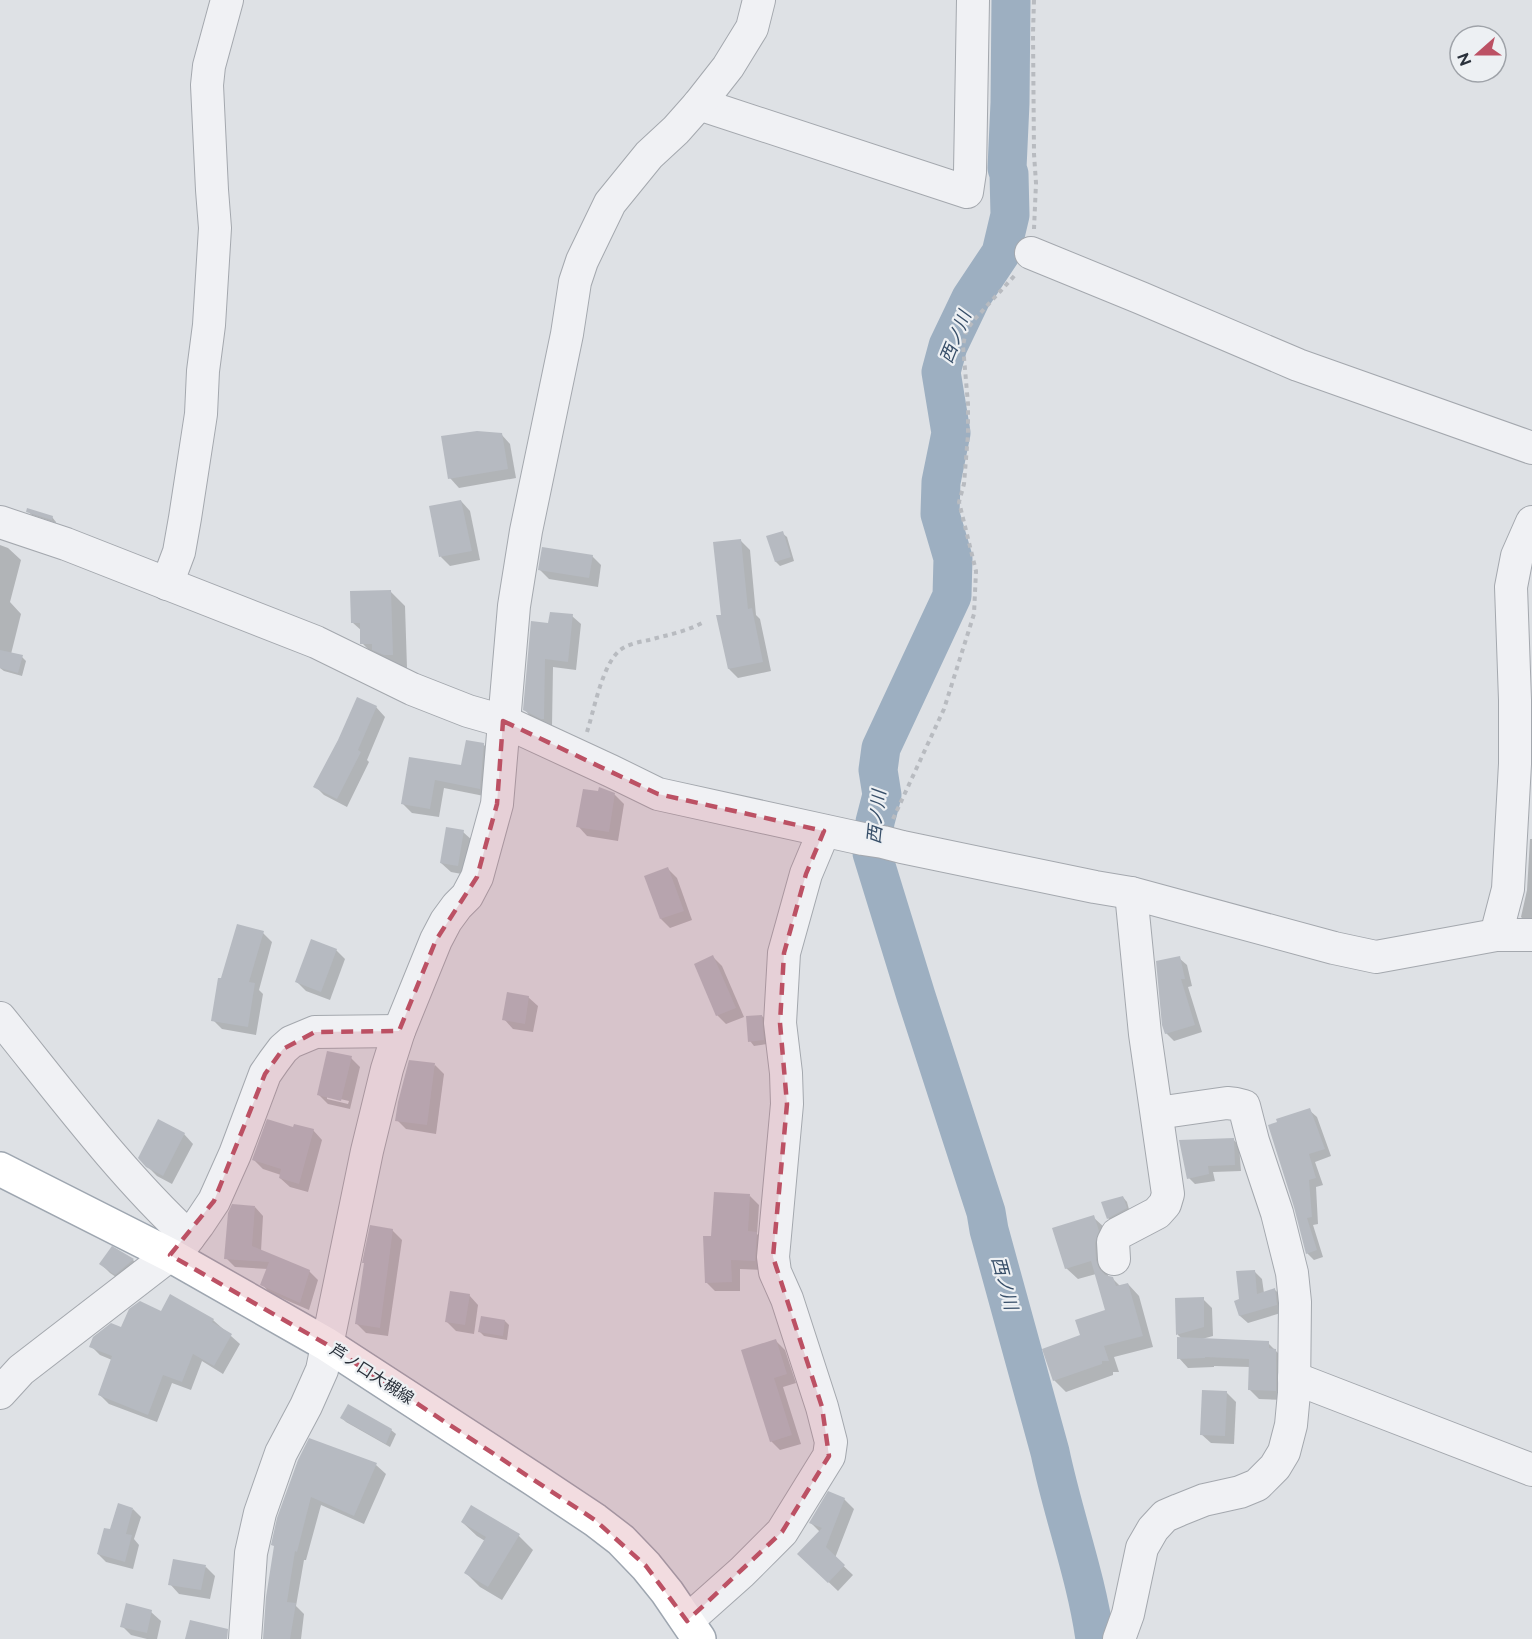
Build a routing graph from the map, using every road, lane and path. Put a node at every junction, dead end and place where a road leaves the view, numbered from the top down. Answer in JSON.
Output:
{"nodes":[{"id":1,"x":227,"y":0,"type":"edge"},
{"id":2,"x":759,"y":0,"type":"edge"},
{"id":3,"x":973,"y":0,"type":"edge"},
{"id":4,"x":1034,"y":0,"type":"edge"},
{"id":5,"x":699,"y":104,"type":"junction"},
{"id":6,"x":1031,"y":253,"type":"junction"},
{"id":7,"x":1532,"y":448,"type":"edge"},
{"id":8,"x":0,"y":522,"type":"edge"},
{"id":9,"x":1532,"y":522,"type":"edge"},
{"id":10,"x":167,"y":584,"type":"junction"},
{"id":11,"x":702,"y":623,"type":"dead end"},
{"id":12,"x":503,"y":721,"type":"junction"},
{"id":13,"x":580,"y":756,"type":"junction"},
{"id":14,"x":824,"y":831,"type":"junction"},
{"id":15,"x":873,"y":840,"type":"junction"},
{"id":16,"x":1131,"y":892,"type":"junction"},
{"id":17,"x":1532,"y":935,"type":"edge"},
{"id":18,"x":1496,"y":936,"type":"junction"},
{"id":19,"x":0,"y":1018,"type":"edge"},
{"id":20,"x":399,"y":1031,"type":"junction"},
{"id":21,"x":1157,"y":1113,"type":"junction"},
{"id":22,"x":0,"y":1169,"type":"edge"},
{"id":23,"x":180,"y":1246,"type":"junction"},
{"id":24,"x":1114,"y":1259,"type":"dead end"},
{"id":25,"x":326,"y":1344,"type":"junction"},
{"id":26,"x":1294,"y":1378,"type":"junction"},
{"id":27,"x":0,"y":1393,"type":"edge"},
{"id":28,"x":1532,"y":1470,"type":"edge"},
{"id":29,"x":693,"y":1630,"type":"edge"},
{"id":30,"x":245,"y":1639,"type":"edge"},
{"id":31,"x":1119,"y":1639,"type":"edge"}],
"edges":[{"from":1,"to":10,"type":"street"},
{"from":2,"to":5,"type":"street"},
{"from":3,"to":5,"type":"street"},
{"from":4,"to":6,"type":"path"},
{"from":5,"to":12,"type":"street"},
{"from":6,"to":7,"type":"street"},
{"from":6,"to":15,"type":"path"},
{"from":8,"to":10,"type":"street"},
{"from":9,"to":18,"type":"street"},
{"from":10,"to":12,"type":"street"},
{"from":11,"to":13,"type":"path"},
{"from":12,"to":13,"type":"street"},
{"from":12,"to":20,"type":"street"},
{"from":13,"to":14,"type":"street"},
{"from":14,"to":15,"type":"street"},
{"from":14,"to":29,"type":"street"},
{"from":15,"to":16,"type":"street"},
{"from":16,"to":18,"type":"street"},
{"from":16,"to":21,"type":"street"},
{"from":17,"to":18,"type":"street"},
{"from":19,"to":23,"type":"street"},
{"from":20,"to":23,"type":"street"},
{"from":20,"to":25,"type":"street"},
{"from":21,"to":24,"type":"street"},
{"from":21,"to":26,"type":"street"},
{"from":22,"to":23,"type":"main road","name":"芦ノ口大槻線"},
{"from":23,"to":25,"type":"main road","name":"芦ノ口大槻線"},
{"from":23,"to":27,"type":"street"},
{"from":25,"to":29,"type":"main road","name":"芦ノ口大槻線"},
{"from":25,"to":30,"type":"street"},
{"from":26,"to":28,"type":"street"},
{"from":26,"to":31,"type":"street"}]}
